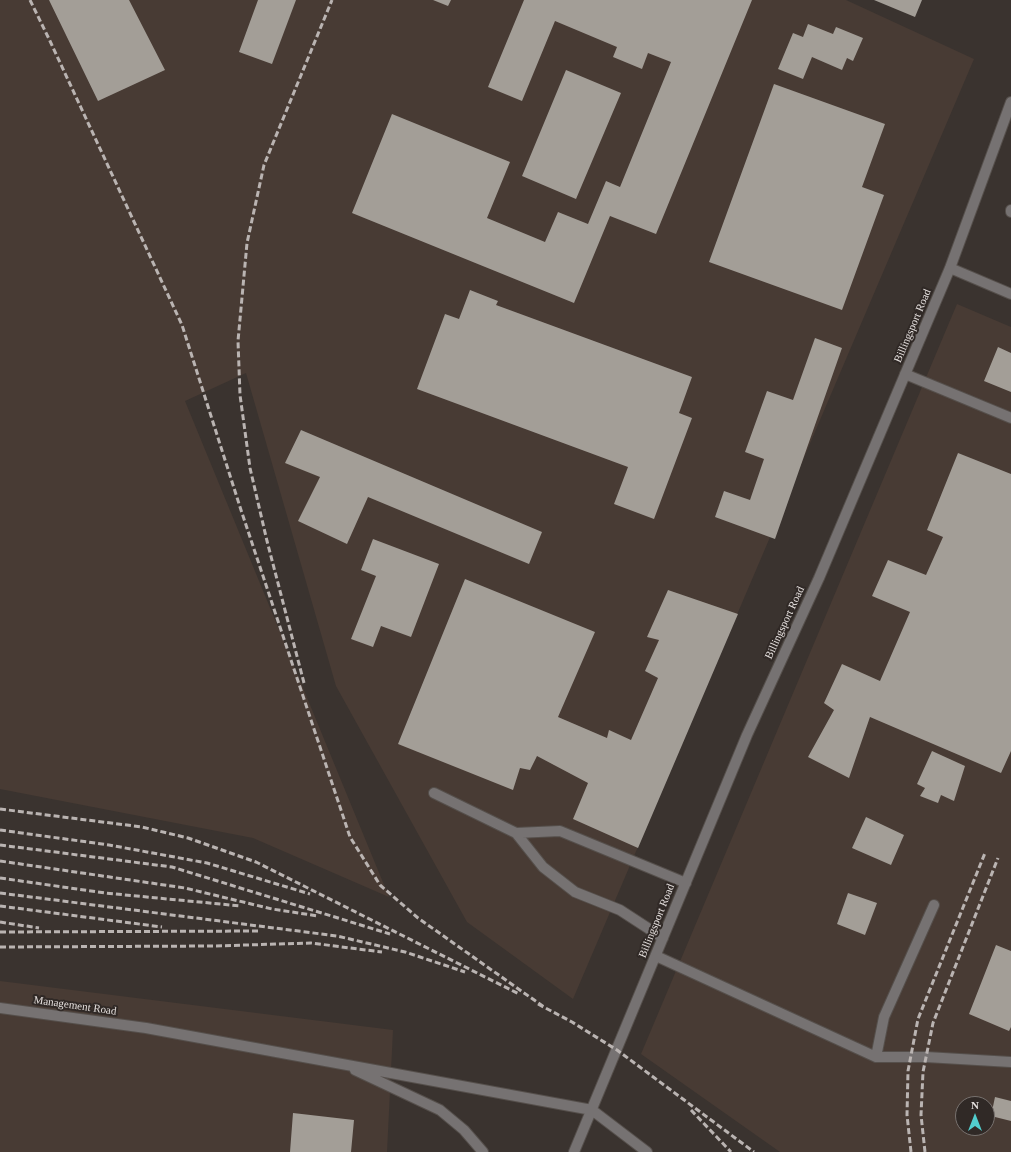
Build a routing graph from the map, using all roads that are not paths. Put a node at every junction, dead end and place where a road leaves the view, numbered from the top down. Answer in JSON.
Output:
{"nodes":[{"id":1,"x":1011,"y":102,"type":"edge"},
{"id":2,"x":950,"y":268,"type":"junction"},
{"id":3,"x":1011,"y":294,"type":"edge"},
{"id":4,"x":905,"y":374,"type":"junction"},
{"id":5,"x":1011,"y":418,"type":"edge"},
{"id":6,"x":434,"y":793,"type":"dead end"},
{"id":7,"x":516,"y":833,"type":"junction"},
{"id":8,"x":686,"y":883,"type":"junction"},
{"id":9,"x":934,"y":905,"type":"dead end"},
{"id":10,"x":663,"y":938,"type":"junction"},
{"id":11,"x":656,"y":956,"type":"junction"},
{"id":12,"x":0,"y":1008,"type":"edge"},
{"id":13,"x":876,"y":1057,"type":"junction"},
{"id":14,"x":1011,"y":1062,"type":"edge"},
{"id":15,"x":340,"y":1064,"type":"junction"},
{"id":16,"x":592,"y":1110,"type":"junction"},
{"id":17,"x":483,"y":1152,"type":"edge"},
{"id":18,"x":574,"y":1152,"type":"edge"},
{"id":19,"x":647,"y":1152,"type":"edge"}],
"edges":[{"from":1,"to":2,"type":"street","name":"Billingsport Road"},
{"from":2,"to":3,"type":"street"},
{"from":2,"to":4,"type":"street","name":"Billingsport Road"},
{"from":4,"to":5,"type":"street"},
{"from":4,"to":8,"type":"street","name":"Billingsport Road"},
{"from":6,"to":7,"type":"street"},
{"from":7,"to":8,"type":"street"},
{"from":7,"to":10,"type":"street"},
{"from":8,"to":10,"type":"street","name":"Billingsport Road"},
{"from":9,"to":13,"type":"street"},
{"from":10,"to":11,"type":"street","name":"Billingsport Road"},
{"from":11,"to":13,"type":"street"},
{"from":11,"to":16,"type":"street","name":"Billingsport Road"},
{"from":12,"to":15,"type":"street","name":"Management Road"},
{"from":13,"to":14,"type":"street"},
{"from":15,"to":16,"type":"street"},
{"from":15,"to":17,"type":"street"},
{"from":16,"to":18,"type":"street","name":"Billingsport Road"},
{"from":16,"to":19,"type":"street"}]}
